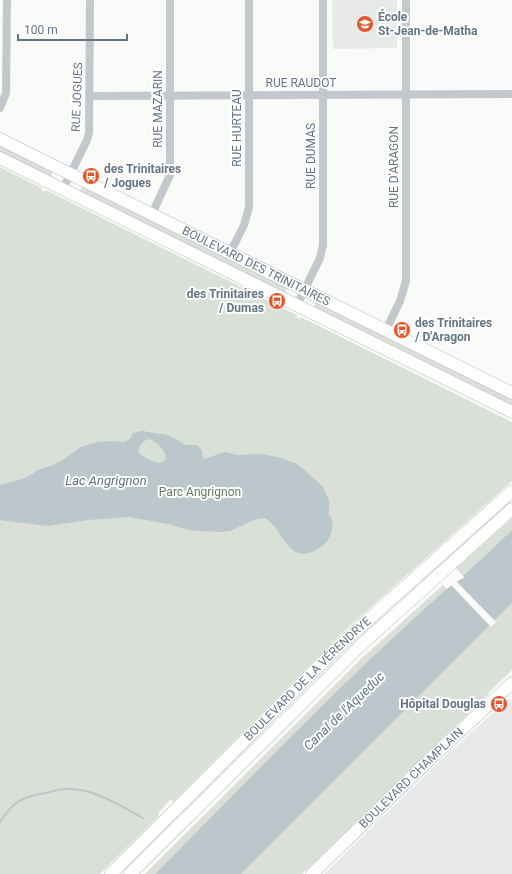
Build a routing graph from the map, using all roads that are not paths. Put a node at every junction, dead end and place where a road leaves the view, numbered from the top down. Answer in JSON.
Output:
{"nodes":[{"id":1,"x":7,"y":0,"type":"edge"},
{"id":2,"x":90,"y":0,"type":"edge"},
{"id":3,"x":170,"y":0,"type":"edge"},
{"id":4,"x":249,"y":0,"type":"edge"},
{"id":5,"x":323,"y":0,"type":"edge"},
{"id":6,"x":406,"y":0,"type":"edge"},
{"id":7,"x":512,"y":94,"type":"edge"},
{"id":8,"x":323,"y":95,"type":"junction"},
{"id":9,"x":406,"y":95,"type":"junction"},
{"id":10,"x":90,"y":96,"type":"junction"},
{"id":11,"x":170,"y":96,"type":"junction"},
{"id":12,"x":249,"y":96,"type":"junction"},
{"id":13,"x":0,"y":108,"type":"edge"},
{"id":14,"x":0,"y":139,"type":"edge"},
{"id":15,"x":0,"y":158,"type":"edge"},
{"id":16,"x":71,"y":174,"type":"junction"},
{"id":17,"x":63,"y":190,"type":"junction"},
{"id":18,"x":152,"y":214,"type":"junction"},
{"id":19,"x":230,"y":253,"type":"junction"},
{"id":20,"x":304,"y":290,"type":"junction"},
{"id":21,"x":297,"y":305,"type":"junction"},
{"id":22,"x":386,"y":330,"type":"junction"},
{"id":23,"x":511,"y":391,"type":"edge"},
{"id":24,"x":512,"y":412,"type":"edge"},
{"id":25,"x":512,"y":491,"type":"edge"},
{"id":26,"x":512,"y":509,"type":"edge"},
{"id":27,"x":512,"y":683,"type":"edge"},
{"id":28,"x":111,"y":874,"type":"edge"},
{"id":29,"x":130,"y":874,"type":"edge"},
{"id":30,"x":312,"y":874,"type":"edge"}],
"edges":[{"from":1,"to":13,"type":"street"},
{"from":2,"to":10,"type":"street","name":"RUE JOGUES"},
{"from":3,"to":11,"type":"street","name":"RUE MAZARIN"},
{"from":4,"to":12,"type":"street","name":"RUE HURTEAU"},
{"from":5,"to":8,"type":"street","name":"RUE DUMAS"},
{"from":6,"to":9,"type":"street","name":"RUE D'ARAGON"},
{"from":7,"to":9,"type":"street","name":"RUE RAUDOT"},
{"from":8,"to":9,"type":"street","name":"RUE RAUDOT"},
{"from":8,"to":12,"type":"street","name":"RUE RAUDOT"},
{"from":8,"to":20,"type":"street","name":"RUE DUMAS"},
{"from":9,"to":22,"type":"street","name":"RUE D'ARAGON"},
{"from":10,"to":11,"type":"street","name":"RUE RAUDOT"},
{"from":10,"to":16,"type":"street","name":"RUE JOGUES"},
{"from":11,"to":12,"type":"street","name":"RUE RAUDOT"},
{"from":11,"to":18,"type":"street","name":"RUE MAZARIN"},
{"from":12,"to":19,"type":"street","name":"RUE HURTEAU"},
{"from":14,"to":16,"type":"main road","name":"BOULEVARD DES TRINITAIRES"},
{"from":15,"to":17,"type":"main road","name":"BOULEVARD DES TRINITAIRES"},
{"from":16,"to":17,"type":"street","name":"RUE JOGUES"},
{"from":16,"to":18,"type":"main road","name":"BOULEVARD DES TRINITAIRES"},
{"from":17,"to":21,"type":"main road","name":"BOULEVARD DES TRINITAIRES"},
{"from":18,"to":19,"type":"main road","name":"BOULEVARD DES TRINITAIRES"},
{"from":19,"to":20,"type":"main road","name":"BOULEVARD DES TRINITAIRES"},
{"from":20,"to":21,"type":"street","name":"RUE DUMAS"},
{"from":20,"to":22,"type":"main road","name":"BOULEVARD DES TRINITAIRES"},
{"from":21,"to":24,"type":"main road","name":"BOULEVARD DES TRINITAIRES"},
{"from":22,"to":23,"type":"main road","name":"BOULEVARD DES TRINITAIRES"},
{"from":25,"to":28,"type":"main road","name":"BOULEVARD DE LA VÉRENDRYE"},
{"from":26,"to":29,"type":"main road","name":"BOULEVARD DE LA VÉRENDRYE"},
{"from":27,"to":30,"type":"main road","name":"BOULEVARD CHAMPLAIN"}]}
